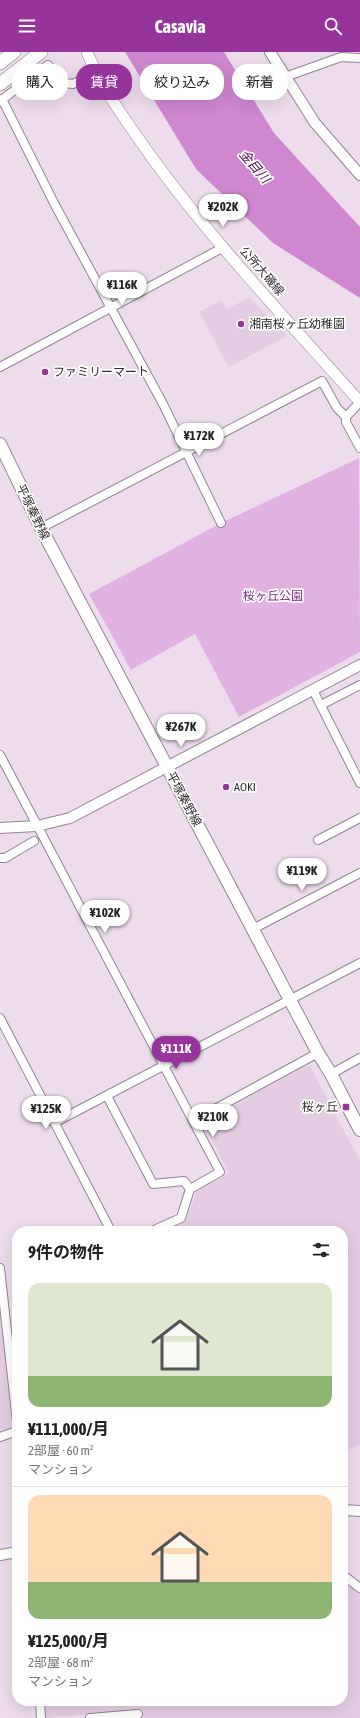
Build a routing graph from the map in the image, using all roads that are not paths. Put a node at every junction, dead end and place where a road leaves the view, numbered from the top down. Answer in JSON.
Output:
{"nodes":[{"id":1,"x":14,"y":52,"type":"edge"},
{"id":2,"x":41,"y":52,"type":"edge"},
{"id":3,"x":87,"y":52,"type":"edge"},
{"id":4,"x":270,"y":52,"type":"edge"},
{"id":5,"x":360,"y":58,"type":"edge"},
{"id":6,"x":0,"y":63,"type":"edge"},
{"id":7,"x":92,"y":64,"type":"edge"},
{"id":8,"x":277,"y":64,"type":"edge"},
{"id":9,"x":288,"y":76,"type":"edge"},
{"id":10,"x":76,"y":82,"type":"edge"},
{"id":11,"x":288,"y":82,"type":"edge"},
{"id":12,"x":0,"y":84,"type":"edge"},
{"id":13,"x":1,"y":100,"type":"edge"},
{"id":14,"x":113,"y":100,"type":"edge"},
{"id":15,"x":358,"y":170,"type":"edge"},
{"id":16,"x":224,"y":247,"type":"junction"},
{"id":17,"x":111,"y":307,"type":"junction"},
{"id":18,"x":0,"y":367,"type":"edge"},
{"id":19,"x":360,"y":402,"type":"edge"},
{"id":20,"x":346,"y":417,"type":"junction"},
{"id":21,"x":0,"y":444,"type":"edge"},
{"id":22,"x":360,"y":448,"type":"edge"},
{"id":23,"x":186,"y":452,"type":"junction"},
{"id":24,"x":221,"y":523,"type":"dead end"},
{"id":25,"x":41,"y":528,"type":"junction"},
{"id":26,"x":360,"y":665,"type":"edge"},
{"id":27,"x":360,"y":685,"type":"edge"},
{"id":28,"x":313,"y":690,"type":"junction"},
{"id":29,"x":321,"y":706,"type":"junction"},
{"id":30,"x":0,"y":755,"type":"edge"},
{"id":31,"x":168,"y":768,"type":"junction"},
{"id":32,"x":360,"y":783,"type":"edge"},
{"id":33,"x":360,"y":818,"type":"edge"},
{"id":34,"x":37,"y":826,"type":"junction"},
{"id":35,"x":0,"y":828,"type":"edge"},
{"id":36,"x":318,"y":840,"type":"dead end"},
{"id":37,"x":34,"y":841,"type":"dead end"},
{"id":38,"x":0,"y":858,"type":"edge"},
{"id":39,"x":360,"y":873,"type":"edge"},
{"id":40,"x":253,"y":930,"type":"junction"},
{"id":41,"x":360,"y":963,"type":"edge"},
{"id":42,"x":290,"y":1000,"type":"junction"},
{"id":43,"x":0,"y":1018,"type":"edge"},
{"id":44,"x":318,"y":1053,"type":"junction"},
{"id":45,"x":360,"y":1058,"type":"edge"},
{"id":46,"x":164,"y":1066,"type":"junction"},
{"id":47,"x":331,"y":1074,"type":"junction"},
{"id":48,"x":106,"y":1096,"type":"junction"},
{"id":49,"x":193,"y":1121,"type":"junction"},
{"id":50,"x":54,"y":1123,"type":"junction"},
{"id":51,"x":360,"y":1130,"type":"edge"},
{"id":52,"x":190,"y":1189,"type":"junction"},
{"id":53,"x":108,"y":1226,"type":"edge"},
{"id":54,"x":163,"y":1226,"type":"edge"},
{"id":55,"x":0,"y":1268,"type":"edge"},
{"id":56,"x":12,"y":1377,"type":"edge"},
{"id":57,"x":12,"y":1433,"type":"edge"},
{"id":58,"x":0,"y":1437,"type":"edge"},
{"id":59,"x":348,"y":1510,"type":"edge"},
{"id":60,"x":360,"y":1511,"type":"edge"},
{"id":61,"x":12,"y":1553,"type":"edge"},
{"id":62,"x":0,"y":1555,"type":"edge"},
{"id":63,"x":348,"y":1579,"type":"edge"},
{"id":64,"x":360,"y":1588,"type":"edge"},
{"id":65,"x":40,"y":1706,"type":"edge"},
{"id":66,"x":138,"y":1714,"type":"dead end"},
{"id":67,"x":41,"y":1718,"type":"edge"},
{"id":68,"x":90,"y":1718,"type":"edge"}],
"edges":[{"from":1,"to":6,"type":"highway"},
{"from":2,"to":12,"type":"highway"},
{"from":3,"to":7,"type":"main road","name":"公所大磯線"},
{"from":4,"to":8,"type":"street"},
{"from":5,"to":9,"type":"street"},
{"from":10,"to":13,"type":"street"},
{"from":11,"to":15,"type":"street"},
{"from":13,"to":17,"type":"street"},
{"from":14,"to":16,"type":"main road","name":"公所大磯線"},
{"from":16,"to":17,"type":"street"},
{"from":16,"to":19,"type":"main road","name":"公所大磯線"},
{"from":17,"to":18,"type":"street"},
{"from":17,"to":23,"type":"street"},
{"from":19,"to":20,"type":"street"},
{"from":20,"to":22,"type":"street"},
{"from":20,"to":23,"type":"street"},
{"from":21,"to":25,"type":"main road","name":"平塚秦野線"},
{"from":23,"to":24,"type":"street"},
{"from":23,"to":25,"type":"street"},
{"from":25,"to":31,"type":"main road","name":"平塚秦野線"},
{"from":26,"to":28,"type":"street"},
{"from":27,"to":29,"type":"street"},
{"from":28,"to":29,"type":"street"},
{"from":28,"to":31,"type":"street"},
{"from":29,"to":32,"type":"street"},
{"from":30,"to":34,"type":"street"},
{"from":31,"to":34,"type":"street"},
{"from":31,"to":40,"type":"main road","name":"平塚秦野線"},
{"from":33,"to":36,"type":"street"},
{"from":34,"to":35,"type":"street"},
{"from":34,"to":46,"type":"street"},
{"from":37,"to":38,"type":"street"},
{"from":39,"to":40,"type":"street"},
{"from":40,"to":42,"type":"main road","name":"平塚秦野線"},
{"from":41,"to":42,"type":"street"},
{"from":42,"to":44,"type":"main road","name":"平塚秦野線"},
{"from":42,"to":46,"type":"street"},
{"from":43,"to":50,"type":"street"},
{"from":44,"to":47,"type":"main road","name":"平塚秦野線"},
{"from":44,"to":49,"type":"street"},
{"from":45,"to":47,"type":"street"},
{"from":46,"to":48,"type":"street"},
{"from":46,"to":49,"type":"street"},
{"from":47,"to":51,"type":"main road","name":"平塚秦野線"},
{"from":48,"to":50,"type":"street"},
{"from":48,"to":52,"type":"street"},
{"from":49,"to":52,"type":"street"},
{"from":50,"to":53,"type":"street"},
{"from":52,"to":54,"type":"street"},
{"from":55,"to":56,"type":"street"},
{"from":57,"to":58,"type":"street"},
{"from":59,"to":60,"type":"street"},
{"from":61,"to":62,"type":"street"},
{"from":63,"to":64,"type":"street"},
{"from":65,"to":67,"type":"street"},
{"from":66,"to":68,"type":"street"}]}
